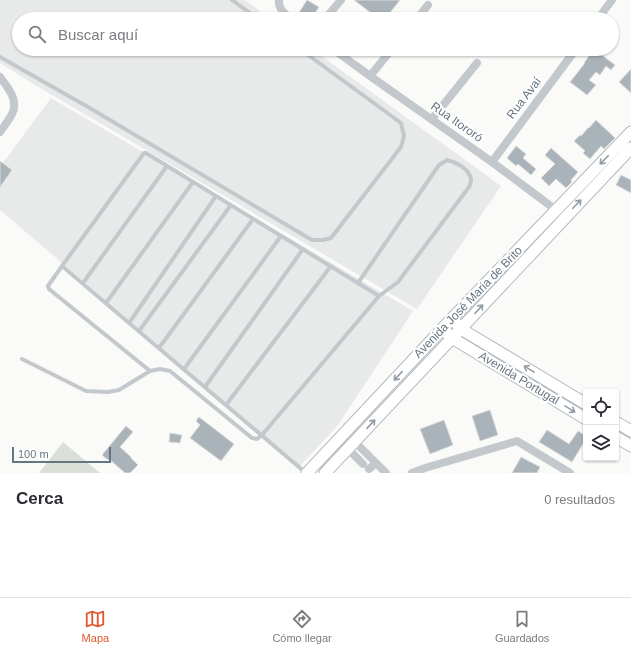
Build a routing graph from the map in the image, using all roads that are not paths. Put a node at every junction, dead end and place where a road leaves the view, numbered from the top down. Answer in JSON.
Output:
{"nodes":[{"id":1,"x":232,"y":0,"type":"edge"},
{"id":2,"x":279,"y":0,"type":"edge"},
{"id":3,"x":341,"y":0,"type":"edge"},
{"id":4,"x":612,"y":0,"type":"edge"},
{"id":5,"x":428,"y":5,"type":"dead end"},
{"id":6,"x":248,"y":12,"type":"edge"},
{"id":7,"x":282,"y":12,"type":"edge"},
{"id":8,"x":331,"y":12,"type":"edge"},
{"id":9,"x":422,"y":12,"type":"edge"},
{"id":10,"x":603,"y":12,"type":"edge"},
{"id":11,"x":310,"y":56,"type":"edge"},
{"id":12,"x":343,"y":56,"type":"edge"},
{"id":13,"x":386,"y":56,"type":"edge"},
{"id":14,"x":571,"y":56,"type":"edge"},
{"id":15,"x":0,"y":57,"type":"edge"},
{"id":16,"x":476,"y":64,"type":"dead end"},
{"id":17,"x":370,"y":76,"type":"junction"},
{"id":18,"x":0,"y":77,"type":"edge"},
{"id":19,"x":432,"y":119,"type":"junction"},
{"id":20,"x":0,"y":132,"type":"edge"},
{"id":21,"x":631,"y":132,"type":"edge"},
{"id":22,"x":631,"y":148,"type":"edge"},
{"id":23,"x":492,"y":162,"type":"junction"},
{"id":24,"x":167,"y":166,"type":"junction"},
{"id":25,"x":193,"y":182,"type":"junction"},
{"id":26,"x":216,"y":196,"type":"junction"},
{"id":27,"x":231,"y":205,"type":"junction"},
{"id":28,"x":556,"y":210,"type":"junction"},
{"id":29,"x":565,"y":217,"type":"junction"},
{"id":30,"x":253,"y":218,"type":"junction"},
{"id":31,"x":281,"y":236,"type":"junction"},
{"id":32,"x":304,"y":249,"type":"junction"},
{"id":33,"x":62,"y":266,"type":"junction"},
{"id":34,"x":331,"y":266,"type":"junction"},
{"id":35,"x":83,"y":283,"type":"junction"},
{"id":36,"x":358,"y":283,"type":"junction"},
{"id":37,"x":379,"y":296,"type":"junction"},
{"id":38,"x":106,"y":303,"type":"junction"},
{"id":39,"x":452,"y":319,"type":"junction"},
{"id":40,"x":129,"y":323,"type":"junction"},
{"id":41,"x":461,"y":328,"type":"junction"},
{"id":42,"x":442,"y":329,"type":"junction"},
{"id":43,"x":140,"y":331,"type":"junction"},
{"id":44,"x":452,"y":338,"type":"junction"},
{"id":45,"x":159,"y":348,"type":"junction"},
{"id":46,"x":22,"y":359,"type":"dead end"},
{"id":47,"x":184,"y":369,"type":"junction"},
{"id":48,"x":150,"y":372,"type":"junction"},
{"id":49,"x":205,"y":387,"type":"junction"},
{"id":50,"x":583,"y":402,"type":"edge"},
{"id":51,"x":226,"y":405,"type":"junction"},
{"id":52,"x":583,"y":417,"type":"edge"},
{"id":53,"x":619,"y":424,"type":"edge"},
{"id":54,"x":631,"y":431,"type":"edge"},
{"id":55,"x":262,"y":435,"type":"junction"},
{"id":56,"x":619,"y":439,"type":"edge"},
{"id":57,"x":351,"y":445,"type":"junction"},
{"id":58,"x":631,"y":446,"type":"edge"},
{"id":59,"x":373,"y":460,"type":"junction"},
{"id":60,"x":368,"y":468,"type":"edge"},
{"id":61,"x":425,"y":468,"type":"junction"},
{"id":62,"x":306,"y":473,"type":"edge"},
{"id":63,"x":325,"y":473,"type":"edge"},
{"id":64,"x":386,"y":473,"type":"edge"},
{"id":65,"x":412,"y":473,"type":"edge"},
{"id":66,"x":432,"y":473,"type":"edge"},
{"id":67,"x":570,"y":473,"type":"edge"}],
"edges":[{"from":1,"to":6,"type":"lane"},
{"from":2,"to":7,"type":"street"},
{"from":3,"to":8,"type":"street"},
{"from":4,"to":10,"type":"street"},
{"from":5,"to":9,"type":"street"},
{"from":11,"to":15,"type":"lane"},
{"from":12,"to":17,"type":"street","name":"Rua Itororó"},
{"from":13,"to":17,"type":"street"},
{"from":14,"to":23,"type":"street","name":"Rua Avaí"},
{"from":16,"to":19,"type":"street"},
{"from":17,"to":19,"type":"street","name":"Rua Itororó"},
{"from":18,"to":20,"type":"street"},
{"from":19,"to":23,"type":"street","name":"Rua Itororó"},
{"from":21,"to":28,"type":"main road","name":"Avenida José Maria de Brito","one_way":true},
{"from":29,"to":22,"type":"main road","name":"Avenida José Maria de Brito","one_way":true},
{"from":23,"to":28,"type":"street","name":"Rua Itororó"},
{"from":24,"to":25,"type":"lane"},
{"from":24,"to":33,"type":"lane"},
{"from":24,"to":35,"type":"lane"},
{"from":25,"to":26,"type":"lane"},
{"from":25,"to":38,"type":"lane"},
{"from":26,"to":27,"type":"lane"},
{"from":26,"to":40,"type":"lane"},
{"from":27,"to":30,"type":"lane"},
{"from":27,"to":43,"type":"lane"},
{"from":28,"to":29,"type":"street","name":"Rua Itororó"},
{"from":28,"to":39,"type":"main road","name":"Avenida José Maria de Brito"},
{"from":41,"to":29,"type":"main road","name":"Avenida José Maria de Brito","one_way":true},
{"from":30,"to":31,"type":"lane"},
{"from":30,"to":45,"type":"lane"},
{"from":31,"to":32,"type":"lane"},
{"from":31,"to":47,"type":"lane"},
{"from":32,"to":34,"type":"lane"},
{"from":32,"to":49,"type":"lane"},
{"from":33,"to":35,"type":"lane"},
{"from":33,"to":48,"type":"lane"},
{"from":34,"to":36,"type":"lane"},
{"from":34,"to":51,"type":"lane"},
{"from":35,"to":38,"type":"lane"},
{"from":36,"to":37,"type":"lane"},
{"from":36,"to":37,"type":"lane"},
{"from":37,"to":55,"type":"lane"},
{"from":38,"to":40,"type":"lane"},
{"from":39,"to":41,"type":"main road","name":"Avenida Portugal"},
{"from":39,"to":42,"type":"main road","name":"Avenida José Maria de Brito"},
{"from":40,"to":43,"type":"lane"},
{"from":41,"to":44,"type":"main road","name":"Avenida José Maria de Brito"},
{"from":50,"to":41,"type":"main road","name":"Avenida Portugal","one_way":true},
{"from":42,"to":44,"type":"main road","name":"Avenida Portugal"},
{"from":42,"to":62,"type":"main road","name":"Avenida José Maria de Brito","one_way":true},
{"from":43,"to":45,"type":"lane"},
{"from":44,"to":52,"type":"main road","name":"Avenida Portugal","one_way":true},
{"from":57,"to":44,"type":"main road","name":"Avenida José Maria de Brito","one_way":true},
{"from":45,"to":47,"type":"lane"},
{"from":46,"to":48,"type":"lane"},
{"from":47,"to":49,"type":"lane"},
{"from":48,"to":55,"type":"lane"},
{"from":49,"to":51,"type":"lane"},
{"from":51,"to":55,"type":"lane"},
{"from":53,"to":54,"type":"main road"},
{"from":55,"to":62,"type":"lane"},
{"from":56,"to":58,"type":"main road"},
{"from":57,"to":59,"type":"street"},
{"from":57,"to":60,"type":"street"},
{"from":57,"to":63,"type":"main road","name":"Avenida José Maria de Brito"},
{"from":59,"to":60,"type":"street"},
{"from":59,"to":64,"type":"street"},
{"from":61,"to":65,"type":"street"},
{"from":61,"to":66,"type":"street"},
{"from":61,"to":67,"type":"street"}]}
